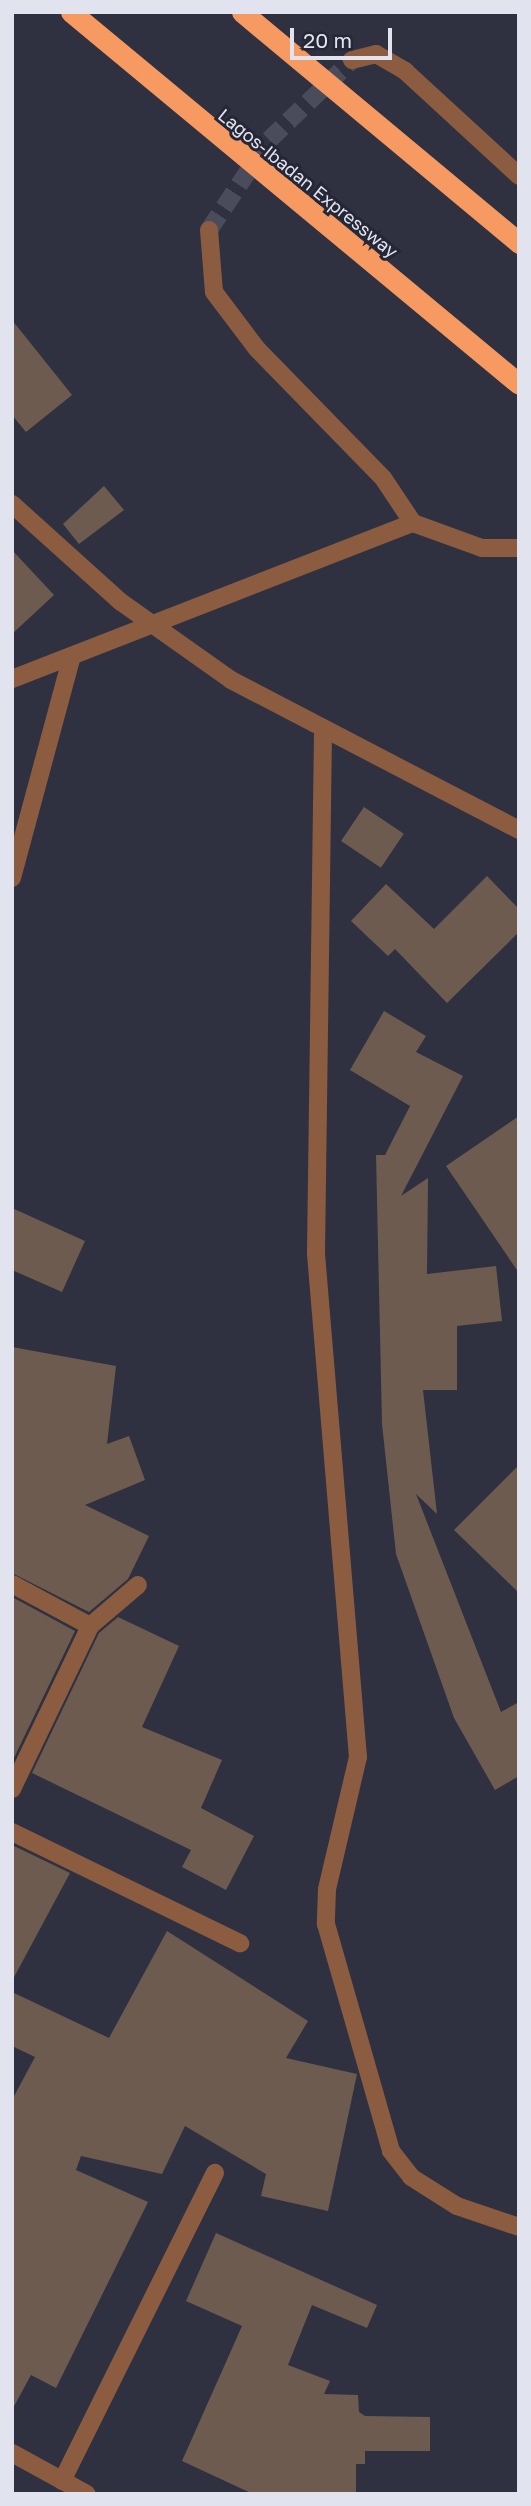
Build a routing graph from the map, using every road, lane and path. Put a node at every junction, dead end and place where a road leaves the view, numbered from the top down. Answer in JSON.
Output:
{"nodes":[{"id":1,"x":71,"y":12,"type":"edge"},
{"id":2,"x":242,"y":12,"type":"edge"},
{"id":3,"x":352,"y":60,"type":"tunnel mouth"},
{"id":4,"x":519,"y":176,"type":"edge"},
{"id":5,"x":209,"y":230,"type":"tunnel mouth"},
{"id":6,"x":519,"y":243,"type":"edge"},
{"id":7,"x":519,"y":384,"type":"edge"},
{"id":8,"x":12,"y":504,"type":"edge"},
{"id":9,"x":413,"y":523,"type":"junction"},
{"id":10,"x":519,"y":548,"type":"edge"},
{"id":11,"x":154,"y":625,"type":"junction"},
{"id":12,"x":71,"y":659,"type":"junction"},
{"id":13,"x":12,"y":679,"type":"edge"},
{"id":14,"x":323,"y":732,"type":"junction"},
{"id":15,"x":519,"y":830,"type":"edge"},
{"id":16,"x":12,"y":878,"type":"edge"},
{"id":17,"x":12,"y":1584,"type":"edge"},
{"id":18,"x":138,"y":1585,"type":"dead end"},
{"id":19,"x":90,"y":1626,"type":"junction"},
{"id":20,"x":12,"y":1789,"type":"edge"},
{"id":21,"x":12,"y":1832,"type":"edge"},
{"id":22,"x":240,"y":1943,"type":"dead end"},
{"id":23,"x":215,"y":2173,"type":"dead end"},
{"id":24,"x":519,"y":2227,"type":"edge"},
{"id":25,"x":12,"y":2453,"type":"edge"},
{"id":26,"x":62,"y":2480,"type":"junction"},
{"id":27,"x":87,"y":2494,"type":"edge"}],
"edges":[{"from":1,"to":7,"type":"highway","name":"Lagos-Ibadan Expressway"},
{"from":2,"to":6,"type":"highway"},
{"from":3,"to":4,"type":"street"},
{"from":5,"to":9,"type":"street"},
{"from":8,"to":11,"type":"street"},
{"from":9,"to":10,"type":"street"},
{"from":9,"to":11,"type":"street"},
{"from":11,"to":12,"type":"street"},
{"from":11,"to":14,"type":"street"},
{"from":12,"to":13,"type":"street"},
{"from":12,"to":16,"type":"street"},
{"from":14,"to":15,"type":"street"},
{"from":14,"to":24,"type":"street"},
{"from":17,"to":19,"type":"street"},
{"from":18,"to":19,"type":"street"},
{"from":19,"to":20,"type":"street"},
{"from":21,"to":22,"type":"street"},
{"from":23,"to":26,"type":"street"},
{"from":25,"to":26,"type":"street"},
{"from":26,"to":27,"type":"street"}]}
